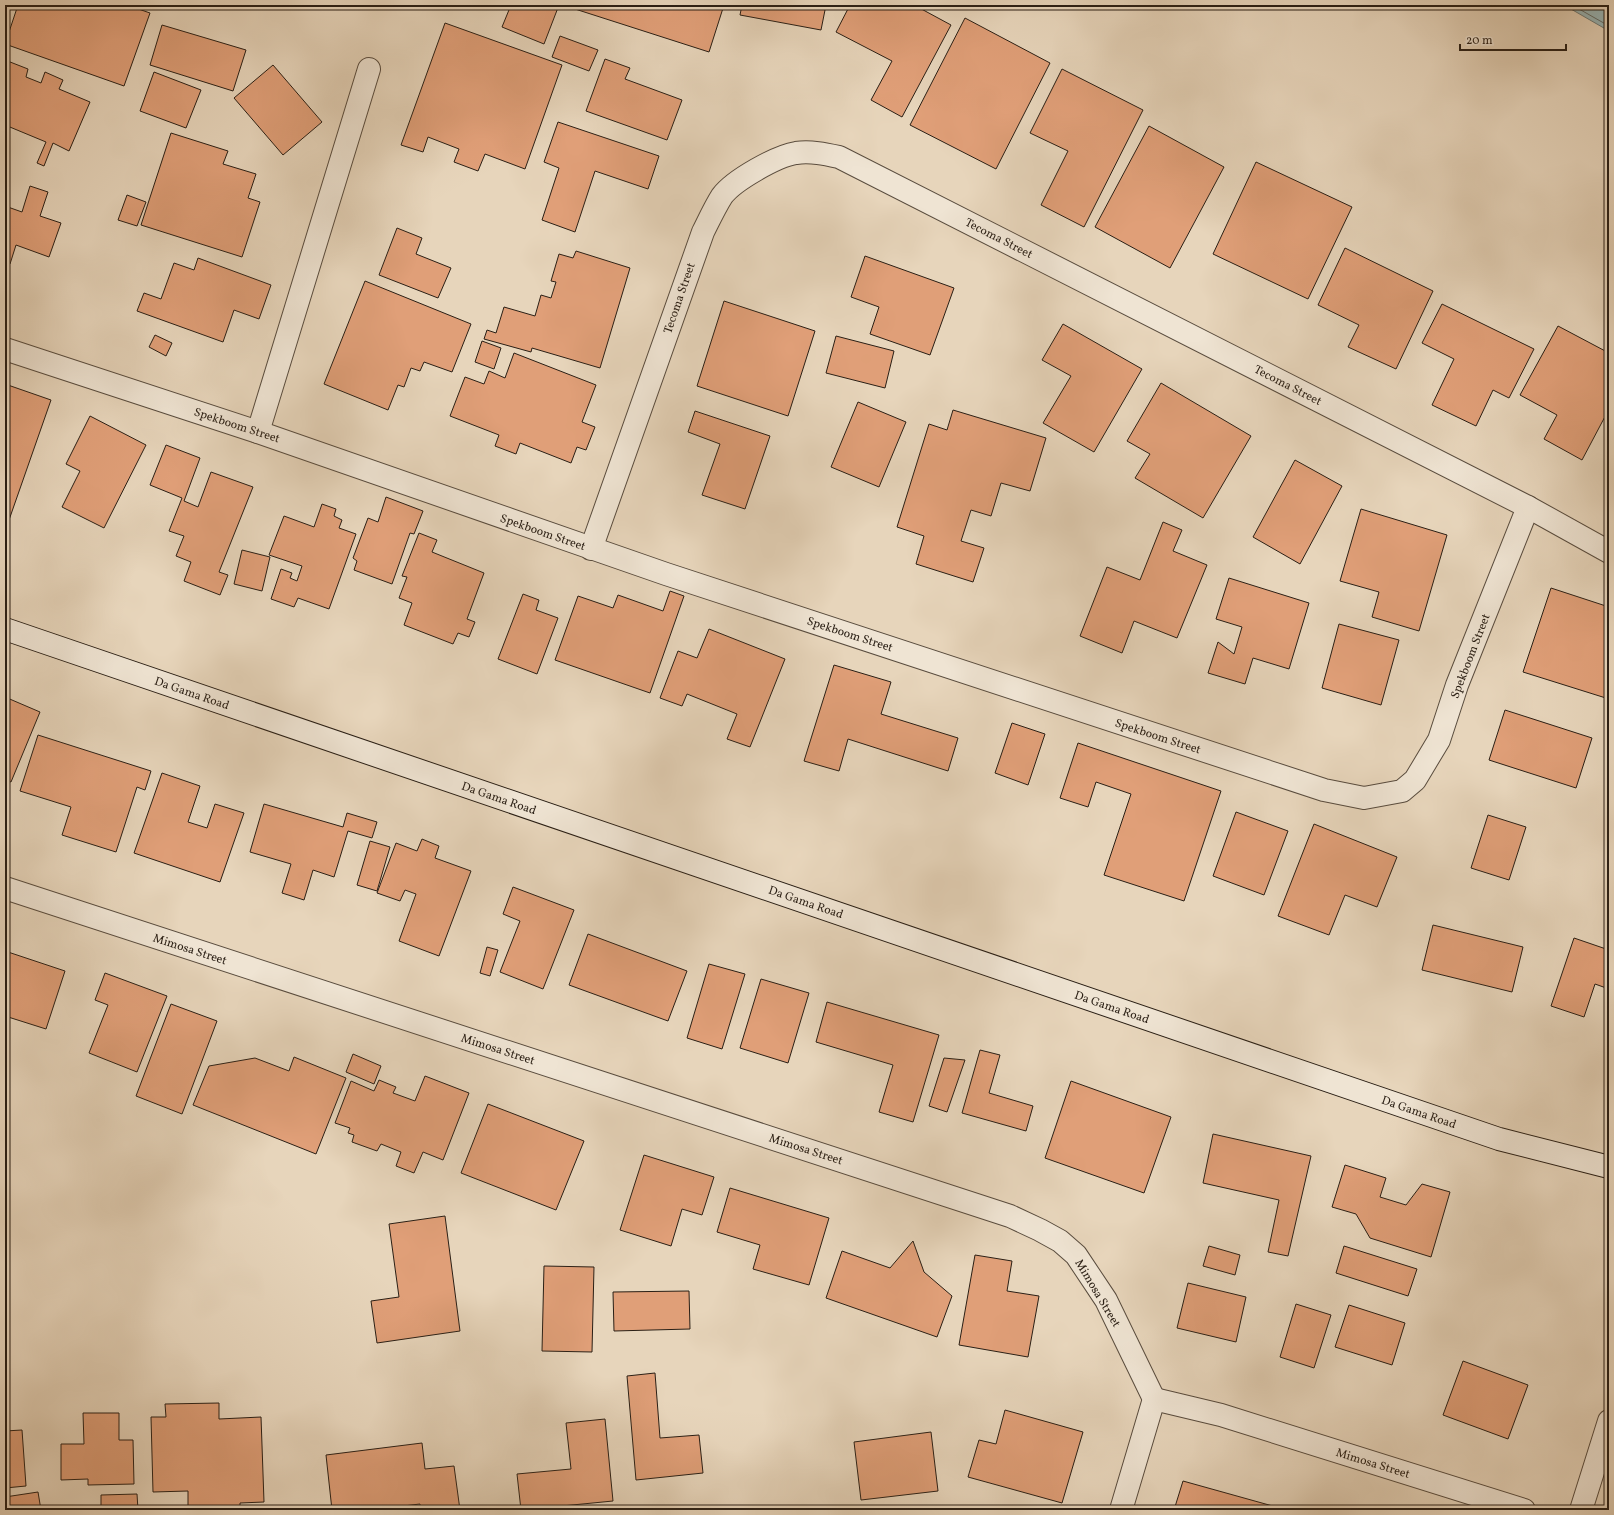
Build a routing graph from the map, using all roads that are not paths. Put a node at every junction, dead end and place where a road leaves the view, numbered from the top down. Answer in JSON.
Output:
{"nodes":[{"id":1,"x":369,"y":69,"type":"dead end"},
{"id":2,"x":5,"y":349,"type":"edge"},
{"id":3,"x":258,"y":432,"type":"junction"},
{"id":4,"x":1528,"y":507,"type":"junction"},
{"id":5,"x":591,"y":549,"type":"junction"},
{"id":6,"x":1609,"y":552,"type":"edge"},
{"id":7,"x":5,"y":629,"type":"edge"},
{"id":8,"x":5,"y":888,"type":"edge"},
{"id":9,"x":1609,"y":1167,"type":"edge"},
{"id":10,"x":1154,"y":1399,"type":"junction"},
{"id":11,"x":1609,"y":1421,"type":"edge"},
{"id":12,"x":1121,"y":1510,"type":"edge"},
{"id":13,"x":1524,"y":1510,"type":"edge"},
{"id":14,"x":1581,"y":1510,"type":"edge"}],
"edges":[{"from":1,"to":3,"type":"street"},
{"from":2,"to":3,"type":"street","name":"Spekboom Street"},
{"from":3,"to":5,"type":"street","name":"Spekboom Street"},
{"from":4,"to":5,"type":"street","name":"Spekboom Street"},
{"from":4,"to":5,"type":"street","name":"Tecoma Street"},
{"from":4,"to":6,"type":"street","name":"Tecoma Street"},
{"from":7,"to":9,"type":"street","name":"Da Gama Road"},
{"from":8,"to":10,"type":"street","name":"Mimosa Street"},
{"from":10,"to":12,"type":"street"},
{"from":10,"to":13,"type":"street","name":"Mimosa Street"},
{"from":11,"to":14,"type":"street"}]}
